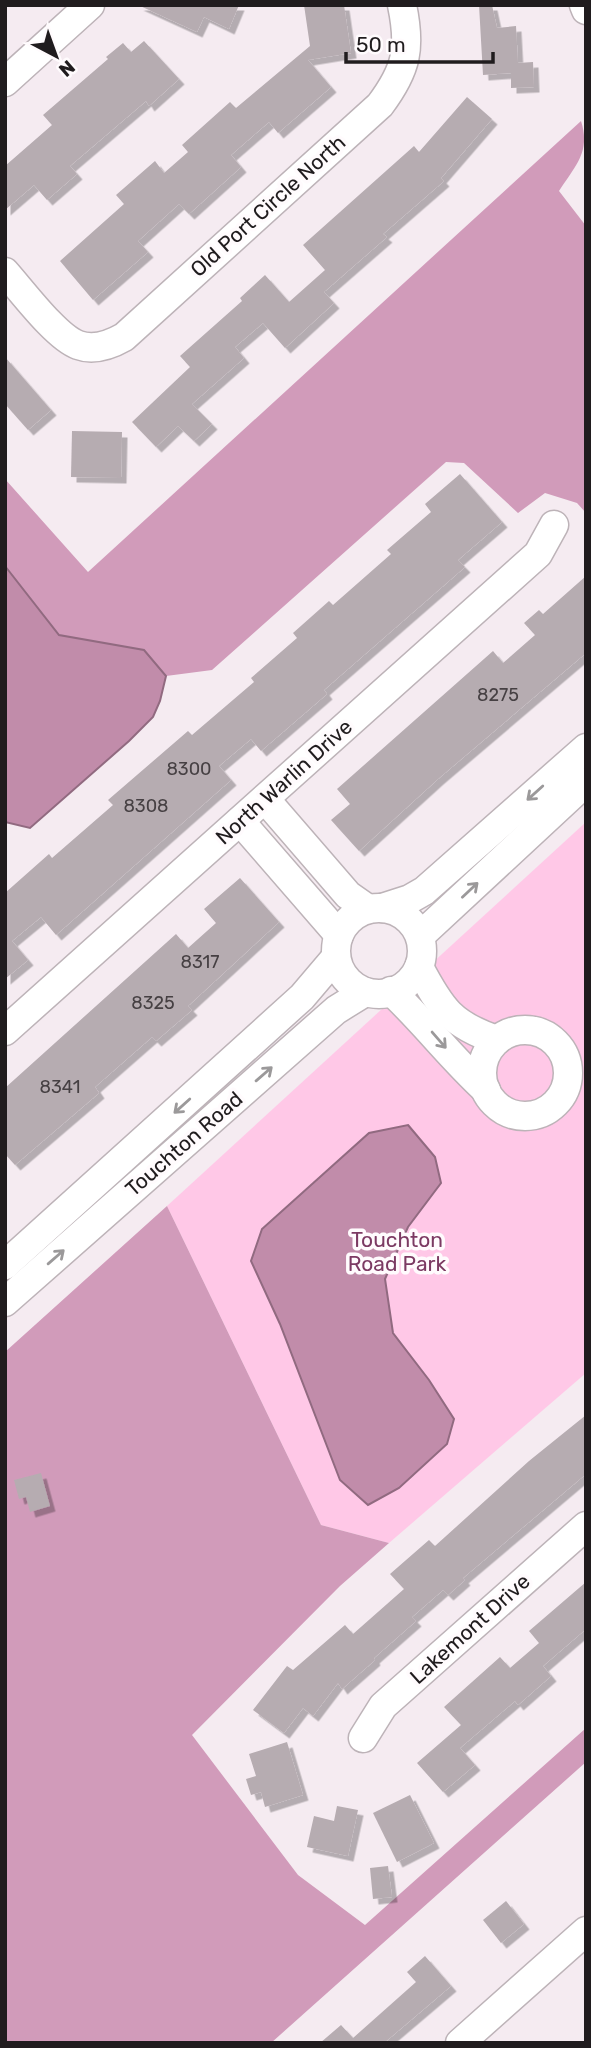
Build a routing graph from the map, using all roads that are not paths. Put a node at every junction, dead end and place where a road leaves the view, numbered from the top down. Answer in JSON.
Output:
{"nodes":[{"id":1,"x":90,"y":5,"type":"edge"},
{"id":2,"x":402,"y":5,"type":"edge"},
{"id":3,"x":584,"y":5,"type":"edge"},
{"id":4,"x":586,"y":10,"type":"edge"},
{"id":5,"x":5,"y":82,"type":"edge"},
{"id":6,"x":5,"y":272,"type":"edge"},
{"id":7,"x":554,"y":525,"type":"dead end"},
{"id":8,"x":586,"y":748,"type":"edge"},
{"id":9,"x":586,"y":782,"type":"edge"},
{"id":10,"x":265,"y":799,"type":"junction"},
{"id":11,"x":240,"y":821,"type":"junction"},
{"id":12,"x":315,"y":857,"type":"junction"},
{"id":13,"x":290,"y":879,"type":"junction"},
{"id":14,"x":375,"y":909,"type":"junction"},
{"id":15,"x":419,"y":936,"type":"junction"},
{"id":16,"x":337,"y":946,"type":"junction"},
{"id":17,"x":419,"y":967,"type":"junction"},
{"id":18,"x":378,"y":992,"type":"junction"},
{"id":19,"x":5,"y":1031,"type":"edge"},
{"id":20,"x":498,"y":1040,"type":"junction"},
{"id":21,"x":486,"y":1090,"type":"junction"},
{"id":22,"x":5,"y":1265,"type":"edge"},
{"id":23,"x":5,"y":1302,"type":"edge"},
{"id":24,"x":586,"y":1526,"type":"edge"},
{"id":25,"x":363,"y":1738,"type":"dead end"},
{"id":26,"x":586,"y":1931,"type":"edge"},
{"id":27,"x":460,"y":2043,"type":"edge"}],
"edges":[{"from":1,"to":5,"type":"street"},
{"from":2,"to":6,"type":"street","name":"Old Port Circle North"},
{"from":3,"to":4,"type":"street"},
{"from":7,"to":10,"type":"street","name":"North Warlin Drive"},
{"from":8,"to":14,"type":"street","name":"Touchton Road","one_way":true},
{"from":15,"to":9,"type":"street","one_way":true},
{"from":10,"to":11,"type":"street","name":"North Warlin Drive"},
{"from":10,"to":12,"type":"street"},
{"from":11,"to":13,"type":"street"},
{"from":11,"to":19,"type":"street","name":"North Warlin Drive"},
{"from":12,"to":13,"type":"street"},
{"from":12,"to":14,"type":"street"},
{"from":13,"to":16,"type":"street"},
{"from":14,"to":15,"type":"street"},
{"from":14,"to":16,"type":"street","name":"Touchton Road"},
{"from":15,"to":17,"type":"street"},
{"from":16,"to":18,"type":"street"},
{"from":16,"to":22,"type":"street","name":"Touchton Road","one_way":true},
{"from":17,"to":18,"type":"street","name":"Touchton Road"},
{"from":17,"to":20,"type":"street"},
{"from":18,"to":21,"type":"street","one_way":true},
{"from":23,"to":18,"type":"street","name":"Touchton Road","one_way":true},
{"from":20,"to":21,"type":"street"},
{"from":20,"to":21,"type":"street"},
{"from":24,"to":25,"type":"street","name":"Lakemont Drive"},
{"from":26,"to":27,"type":"street"}]}
